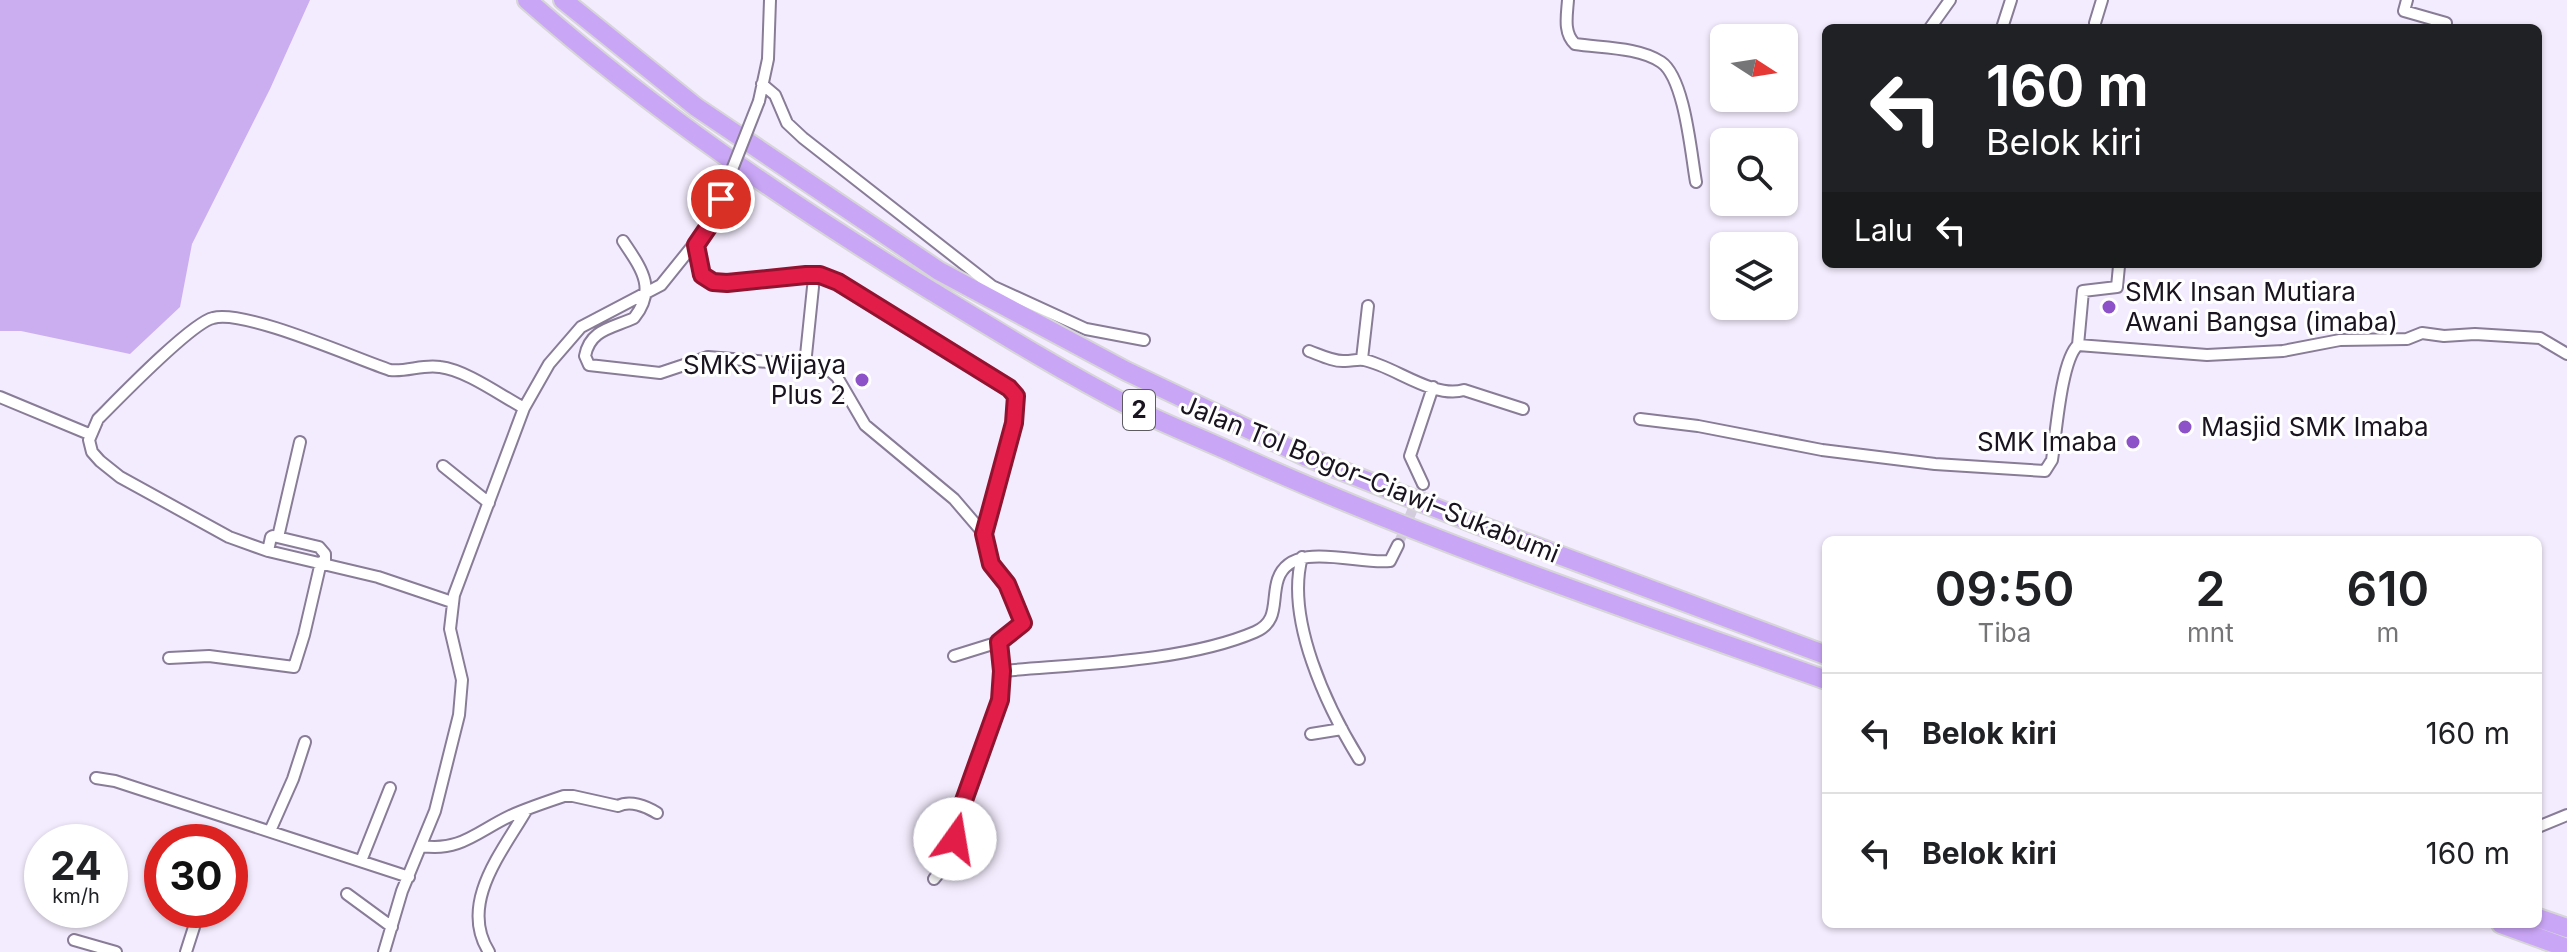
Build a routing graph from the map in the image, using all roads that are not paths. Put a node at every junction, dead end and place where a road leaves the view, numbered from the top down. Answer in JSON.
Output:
{"nodes":[{"id":1,"x":527,"y":0,"type":"edge"},
{"id":2,"x":563,"y":0,"type":"edge"},
{"id":3,"x":770,"y":0,"type":"edge"},
{"id":4,"x":1568,"y":0,"type":"edge"},
{"id":5,"x":1950,"y":0,"type":"edge"},
{"id":6,"x":2011,"y":0,"type":"edge"},
{"id":7,"x":2102,"y":0,"type":"edge"},
{"id":8,"x":2407,"y":0,"type":"edge"},
{"id":9,"x":2095,"y":23,"type":"dead end"},
{"id":10,"x":2446,"y":23,"type":"dead end"},
{"id":11,"x":1933,"y":24,"type":"edge"},
{"id":12,"x":2003,"y":24,"type":"edge"},
{"id":13,"x":762,"y":84,"type":"junction"},
{"id":14,"x":1696,"y":182,"type":"dead end"},
{"id":15,"x":623,"y":241,"type":"dead end"},
{"id":16,"x":696,"y":245,"type":"junction"},
{"id":17,"x":2119,"y":268,"type":"edge"},
{"id":18,"x":813,"y":287,"type":"dead end"},
{"id":19,"x":644,"y":295,"type":"junction"},
{"id":20,"x":1368,"y":306,"type":"dead end"},
{"id":21,"x":1144,"y":340,"type":"dead end"},
{"id":22,"x":2078,"y":345,"type":"junction"},
{"id":23,"x":1309,"y":351,"type":"dead end"},
{"id":24,"x":2567,"y":354,"type":"edge"},
{"id":25,"x":1362,"y":359,"type":"junction"},
{"id":26,"x":805,"y":365,"type":"junction"},
{"id":27,"x":1433,"y":387,"type":"junction"},
{"id":28,"x":0,"y":397,"type":"edge"},
{"id":29,"x":524,"y":408,"type":"junction"},
{"id":30,"x":1523,"y":409,"type":"dead end"},
{"id":31,"x":1640,"y":419,"type":"dead end"},
{"id":32,"x":89,"y":434,"type":"junction"},
{"id":33,"x":300,"y":442,"type":"dead end"},
{"id":34,"x":443,"y":466,"type":"dead end"},
{"id":35,"x":1423,"y":484,"type":"tunnel mouth"},
{"id":36,"x":489,"y":503,"type":"junction"},
{"id":37,"x":984,"y":534,"type":"junction"},
{"id":38,"x":278,"y":537,"type":"junction"},
{"id":39,"x":1398,"y":545,"type":"tunnel mouth"},
{"id":40,"x":268,"y":551,"type":"junction"},
{"id":41,"x":1302,"y":557,"type":"junction"},
{"id":42,"x":323,"y":562,"type":"junction"},
{"id":43,"x":452,"y":602,"type":"junction"},
{"id":44,"x":999,"y":642,"type":"junction"},
{"id":45,"x":1822,"y":654,"type":"edge"},
{"id":46,"x":954,"y":656,"type":"dead end"},
{"id":47,"x":169,"y":658,"type":"dead end"},
{"id":48,"x":1002,"y":671,"type":"junction"},
{"id":49,"x":1822,"y":679,"type":"edge"},
{"id":50,"x":1342,"y":729,"type":"junction"},
{"id":51,"x":1311,"y":734,"type":"dead end"},
{"id":52,"x":305,"y":742,"type":"dead end"},
{"id":53,"x":1359,"y":759,"type":"dead end"},
{"id":54,"x":96,"y":778,"type":"dead end"},
{"id":55,"x":390,"y":788,"type":"dead end"},
{"id":56,"x":527,"y":809,"type":"junction"},
{"id":57,"x":657,"y":813,"type":"dead end"},
{"id":58,"x":2567,"y":815,"type":"edge"},
{"id":59,"x":2542,"y":825,"type":"edge"},
{"id":60,"x":270,"y":831,"type":"junction"},
{"id":61,"x":422,"y":846,"type":"junction"},
{"id":62,"x":361,"y":861,"type":"junction"},
{"id":63,"x":409,"y":877,"type":"junction"},
{"id":64,"x":934,"y":879,"type":"dead end"},
{"id":65,"x":347,"y":894,"type":"dead end"},
{"id":66,"x":2542,"y":919,"type":"edge"},
{"id":67,"x":392,"y":927,"type":"junction"},
{"id":68,"x":194,"y":928,"type":"edge"},
{"id":69,"x":2512,"y":928,"type":"edge"},
{"id":70,"x":2567,"y":928,"type":"edge"},
{"id":71,"x":74,"y":940,"type":"dead end"},
{"id":72,"x":2567,"y":948,"type":"edge"},
{"id":73,"x":116,"y":952,"type":"edge"},
{"id":74,"x":186,"y":952,"type":"edge"},
{"id":75,"x":384,"y":952,"type":"edge"},
{"id":76,"x":489,"y":952,"type":"edge"}],
"edges":[{"from":1,"to":49,"type":"highway","name":"Jalan Tol Bogor–Ciawi–Sukabumi","number":"2"},
{"from":2,"to":45,"type":"highway","name":"Jalan Tol Bogor–Ciawi–Sukabumi","number":"2"},
{"from":3,"to":13,"type":"street"},
{"from":4,"to":14,"type":"street"},
{"from":5,"to":11,"type":"street"},
{"from":6,"to":12,"type":"street"},
{"from":7,"to":9,"type":"street"},
{"from":8,"to":10,"type":"street"},
{"from":13,"to":16,"type":"street","bridge":true},
{"from":13,"to":21,"type":"street"},
{"from":15,"to":19,"type":"street"},
{"from":16,"to":19,"type":"street"},
{"from":16,"to":37,"type":"street"},
{"from":17,"to":22,"type":"street"},
{"from":18,"to":26,"type":"street"},
{"from":19,"to":26,"type":"street"},
{"from":19,"to":29,"type":"street"},
{"from":20,"to":25,"type":"street"},
{"from":22,"to":24,"type":"street"},
{"from":22,"to":31,"type":"street"},
{"from":23,"to":25,"type":"street"},
{"from":25,"to":27,"type":"street"},
{"from":26,"to":37,"type":"street"},
{"from":27,"to":30,"type":"street"},
{"from":27,"to":35,"type":"street"},
{"from":28,"to":32,"type":"street"},
{"from":29,"to":32,"type":"street"},
{"from":29,"to":36,"type":"street"},
{"from":32,"to":40,"type":"street"},
{"from":33,"to":38,"type":"street"},
{"from":34,"to":36,"type":"street"},
{"from":36,"to":43,"type":"street"},
{"from":37,"to":44,"type":"street"},
{"from":38,"to":40,"type":"street"},
{"from":38,"to":42,"type":"street"},
{"from":39,"to":41,"type":"street"},
{"from":40,"to":42,"type":"street"},
{"from":41,"to":48,"type":"street"},
{"from":41,"to":50,"type":"street"},
{"from":42,"to":43,"type":"street"},
{"from":42,"to":47,"type":"street"},
{"from":43,"to":61,"type":"street"},
{"from":44,"to":46,"type":"street"},
{"from":44,"to":48,"type":"street"},
{"from":48,"to":64,"type":"street"},
{"from":50,"to":51,"type":"street"},
{"from":50,"to":53,"type":"street"},
{"from":52,"to":60,"type":"street"},
{"from":54,"to":60,"type":"street"},
{"from":55,"to":62,"type":"street"},
{"from":56,"to":57,"type":"street"},
{"from":56,"to":61,"type":"street"},
{"from":56,"to":76,"type":"street"},
{"from":58,"to":59,"type":"street"},
{"from":60,"to":62,"type":"street"},
{"from":61,"to":63,"type":"street"},
{"from":62,"to":63,"type":"street"},
{"from":63,"to":67,"type":"street"},
{"from":65,"to":67,"type":"street"},
{"from":66,"to":70,"type":"highway"},
{"from":67,"to":75,"type":"street"},
{"from":68,"to":74,"type":"street"},
{"from":69,"to":72,"type":"highway"},
{"from":71,"to":73,"type":"street"}]}
